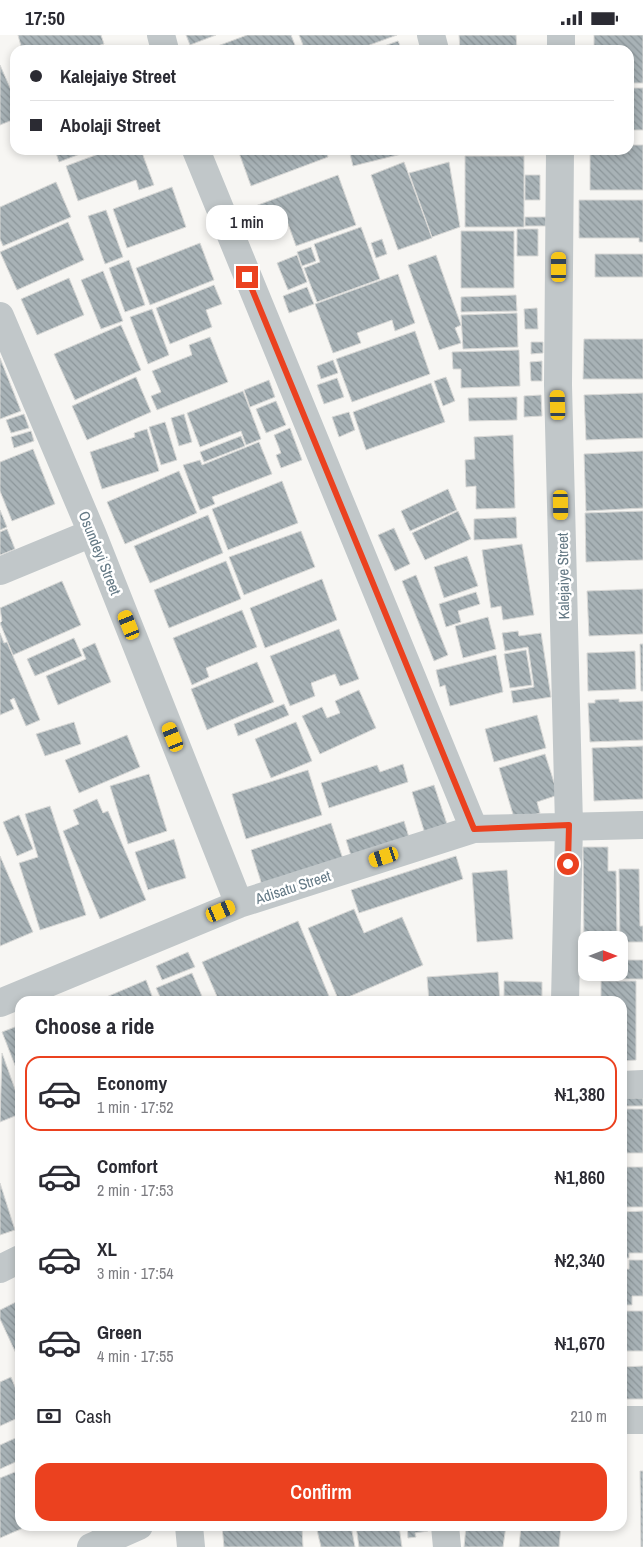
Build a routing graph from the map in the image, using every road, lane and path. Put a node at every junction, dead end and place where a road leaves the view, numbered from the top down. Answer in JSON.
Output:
{"nodes":[{"id":1,"x":198,"y":155,"type":"edge"},
{"id":2,"x":560,"y":155,"type":"edge"},
{"id":3,"x":0,"y":316,"type":"edge"},
{"id":4,"x":92,"y":533,"type":"junction"},
{"id":5,"x":0,"y":571,"type":"edge"},
{"id":6,"x":569,"y":825,"type":"junction"},
{"id":7,"x":643,"y":825,"type":"edge"},
{"id":8,"x":474,"y":829,"type":"junction"},
{"id":9,"x":239,"y":904,"type":"junction"},
{"id":10,"x":17,"y":996,"type":"edge"},
{"id":11,"x":565,"y":996,"type":"edge"},
{"id":12,"x":15,"y":997,"type":"edge"},
{"id":13,"x":0,"y":1003,"type":"edge"},
{"id":14,"x":643,"y":1084,"type":"edge"},
{"id":15,"x":627,"y":1085,"type":"edge"},
{"id":16,"x":15,"y":1262,"type":"edge"},
{"id":17,"x":0,"y":1269,"type":"edge"},
{"id":18,"x":627,"y":1420,"type":"edge"},
{"id":19,"x":643,"y":1420,"type":"edge"},
{"id":20,"x":128,"y":1531,"type":"edge"},
{"id":21,"x":189,"y":1531,"type":"edge"},
{"id":22,"x":445,"y":1531,"type":"edge"},
{"id":23,"x":91,"y":1547,"type":"edge"},
{"id":24,"x":191,"y":1547,"type":"edge"},
{"id":25,"x":446,"y":1547,"type":"edge"}],
"edges":[{"from":1,"to":8,"type":"street"},
{"from":2,"to":6,"type":"street","name":"Kalejaiye Street"},
{"from":3,"to":4,"type":"street","name":"Osundeyi Street"},
{"from":4,"to":5,"type":"street"},
{"from":4,"to":9,"type":"street","name":"Osundeyi Street"},
{"from":6,"to":7,"type":"street","name":"Adisatu Street"},
{"from":6,"to":8,"type":"street","name":"Adisatu Street"},
{"from":6,"to":11,"type":"street","name":"Kalejaiye Street"},
{"from":8,"to":9,"type":"street","name":"Adisatu Street"},
{"from":9,"to":10,"type":"street","name":"Adisatu Street"},
{"from":12,"to":13,"type":"street","name":"Adisatu Street"},
{"from":14,"to":15,"type":"street"},
{"from":16,"to":17,"type":"street"},
{"from":18,"to":19,"type":"street"},
{"from":20,"to":23,"type":"street"},
{"from":21,"to":24,"type":"street"},
{"from":22,"to":25,"type":"street"}]}
